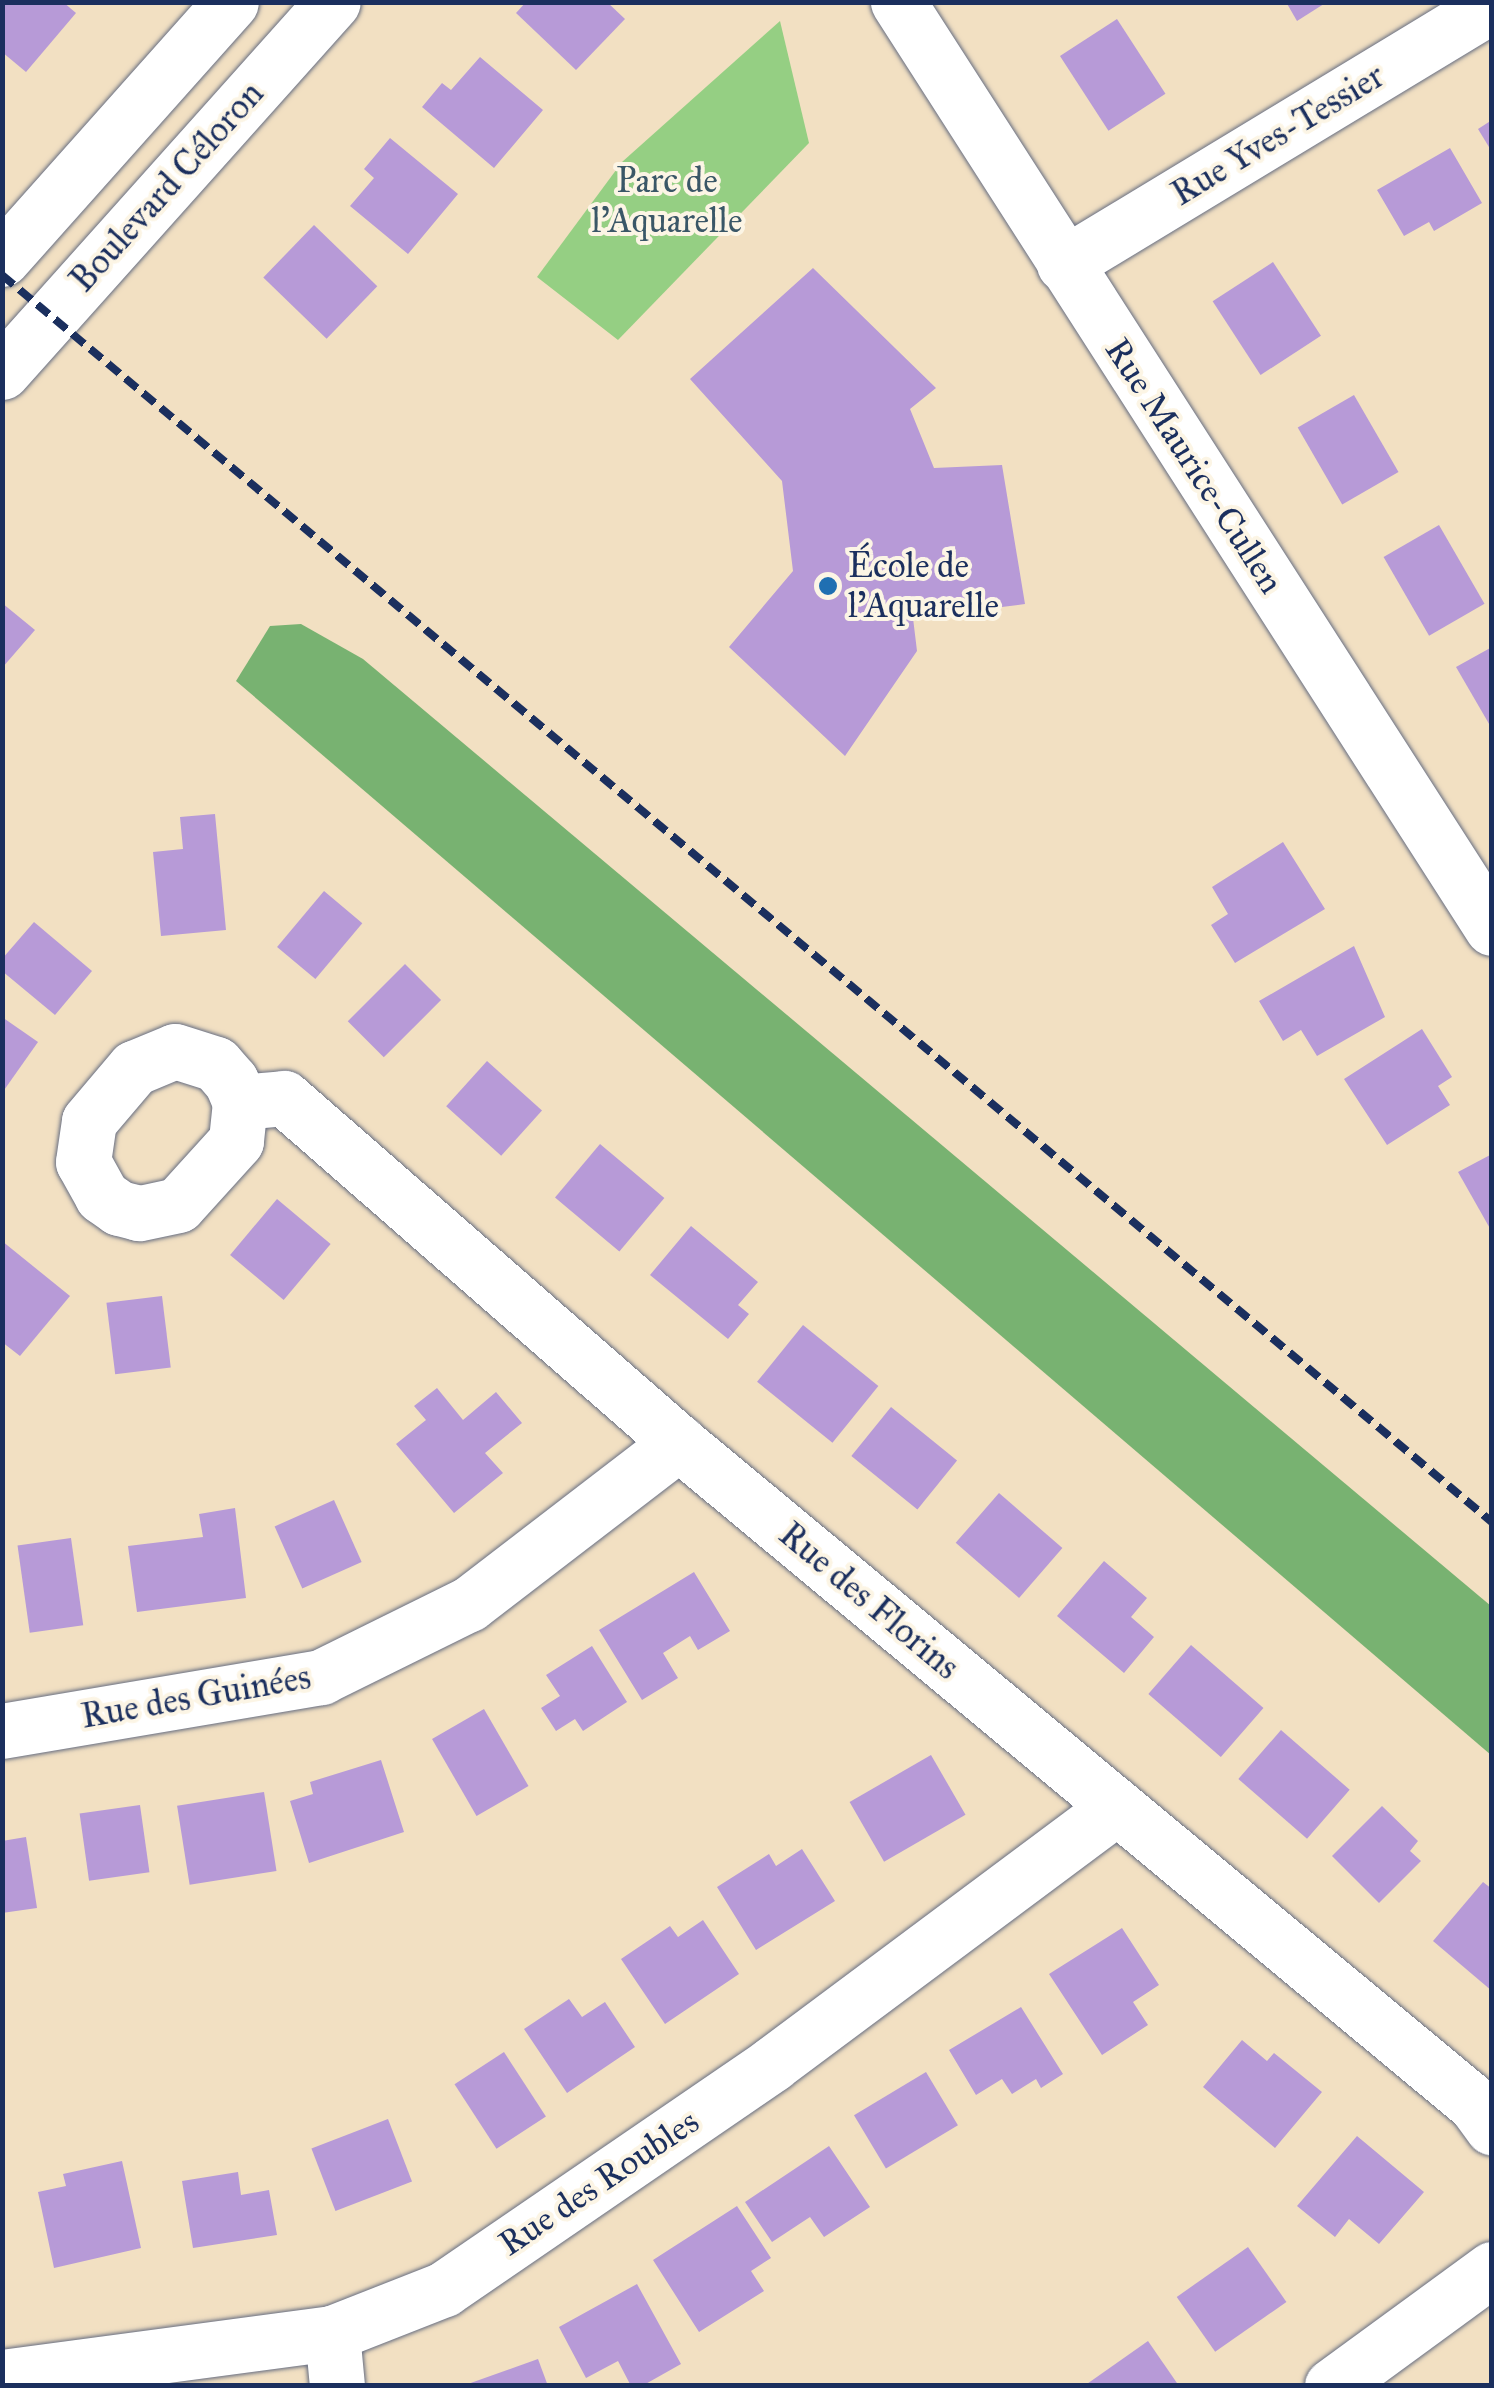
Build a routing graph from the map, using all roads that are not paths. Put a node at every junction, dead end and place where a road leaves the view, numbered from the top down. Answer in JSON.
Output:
{"nodes":[{"id":1,"x":231,"y":2,"type":"edge"},
{"id":2,"x":333,"y":2,"type":"edge"},
{"id":3,"x":898,"y":2,"type":"edge"},
{"id":4,"x":1492,"y":5,"type":"edge"},
{"id":5,"x":2,"y":259,"type":"edge"},
{"id":6,"x":1064,"y":264,"type":"junction"},
{"id":7,"x":2,"y":372,"type":"edge"},
{"id":8,"x":1492,"y":928,"type":"edge"},
{"id":9,"x":240,"y":1102,"type":"dead end"},
{"id":10,"x":679,"y":1442,"type":"junction"},
{"id":11,"x":2,"y":1731,"type":"edge"},
{"id":12,"x":1117,"y":1807,"type":"junction"},
{"id":13,"x":1492,"y":2127,"type":"edge"},
{"id":14,"x":1492,"y":2269,"type":"edge"},
{"id":15,"x":334,"y":2359,"type":"edge"},
{"id":16,"x":2,"y":2377,"type":"edge"},
{"id":17,"x":1332,"y":2386,"type":"edge"}],
"edges":[{"from":1,"to":5,"type":"street"},
{"from":2,"to":7,"type":"street","name":"Boulevard Céloron"},
{"from":3,"to":6,"type":"street","name":"Rue Maurice-Cullen"},
{"from":4,"to":6,"type":"street","name":"Rue Yves-Tessier"},
{"from":6,"to":8,"type":"street","name":"Rue Maurice-Cullen"},
{"from":9,"to":10,"type":"street","name":"Rue des Florins"},
{"from":10,"to":11,"type":"street","name":"Rue des Guinées"},
{"from":10,"to":12,"type":"street","name":"Rue des Florins"},
{"from":12,"to":13,"type":"street","name":"Rue des Florins"},
{"from":12,"to":15,"type":"street","name":"Rue des Roubles"},
{"from":14,"to":17,"type":"street"},
{"from":15,"to":16,"type":"street","name":"Rue des Roubles"}]}
